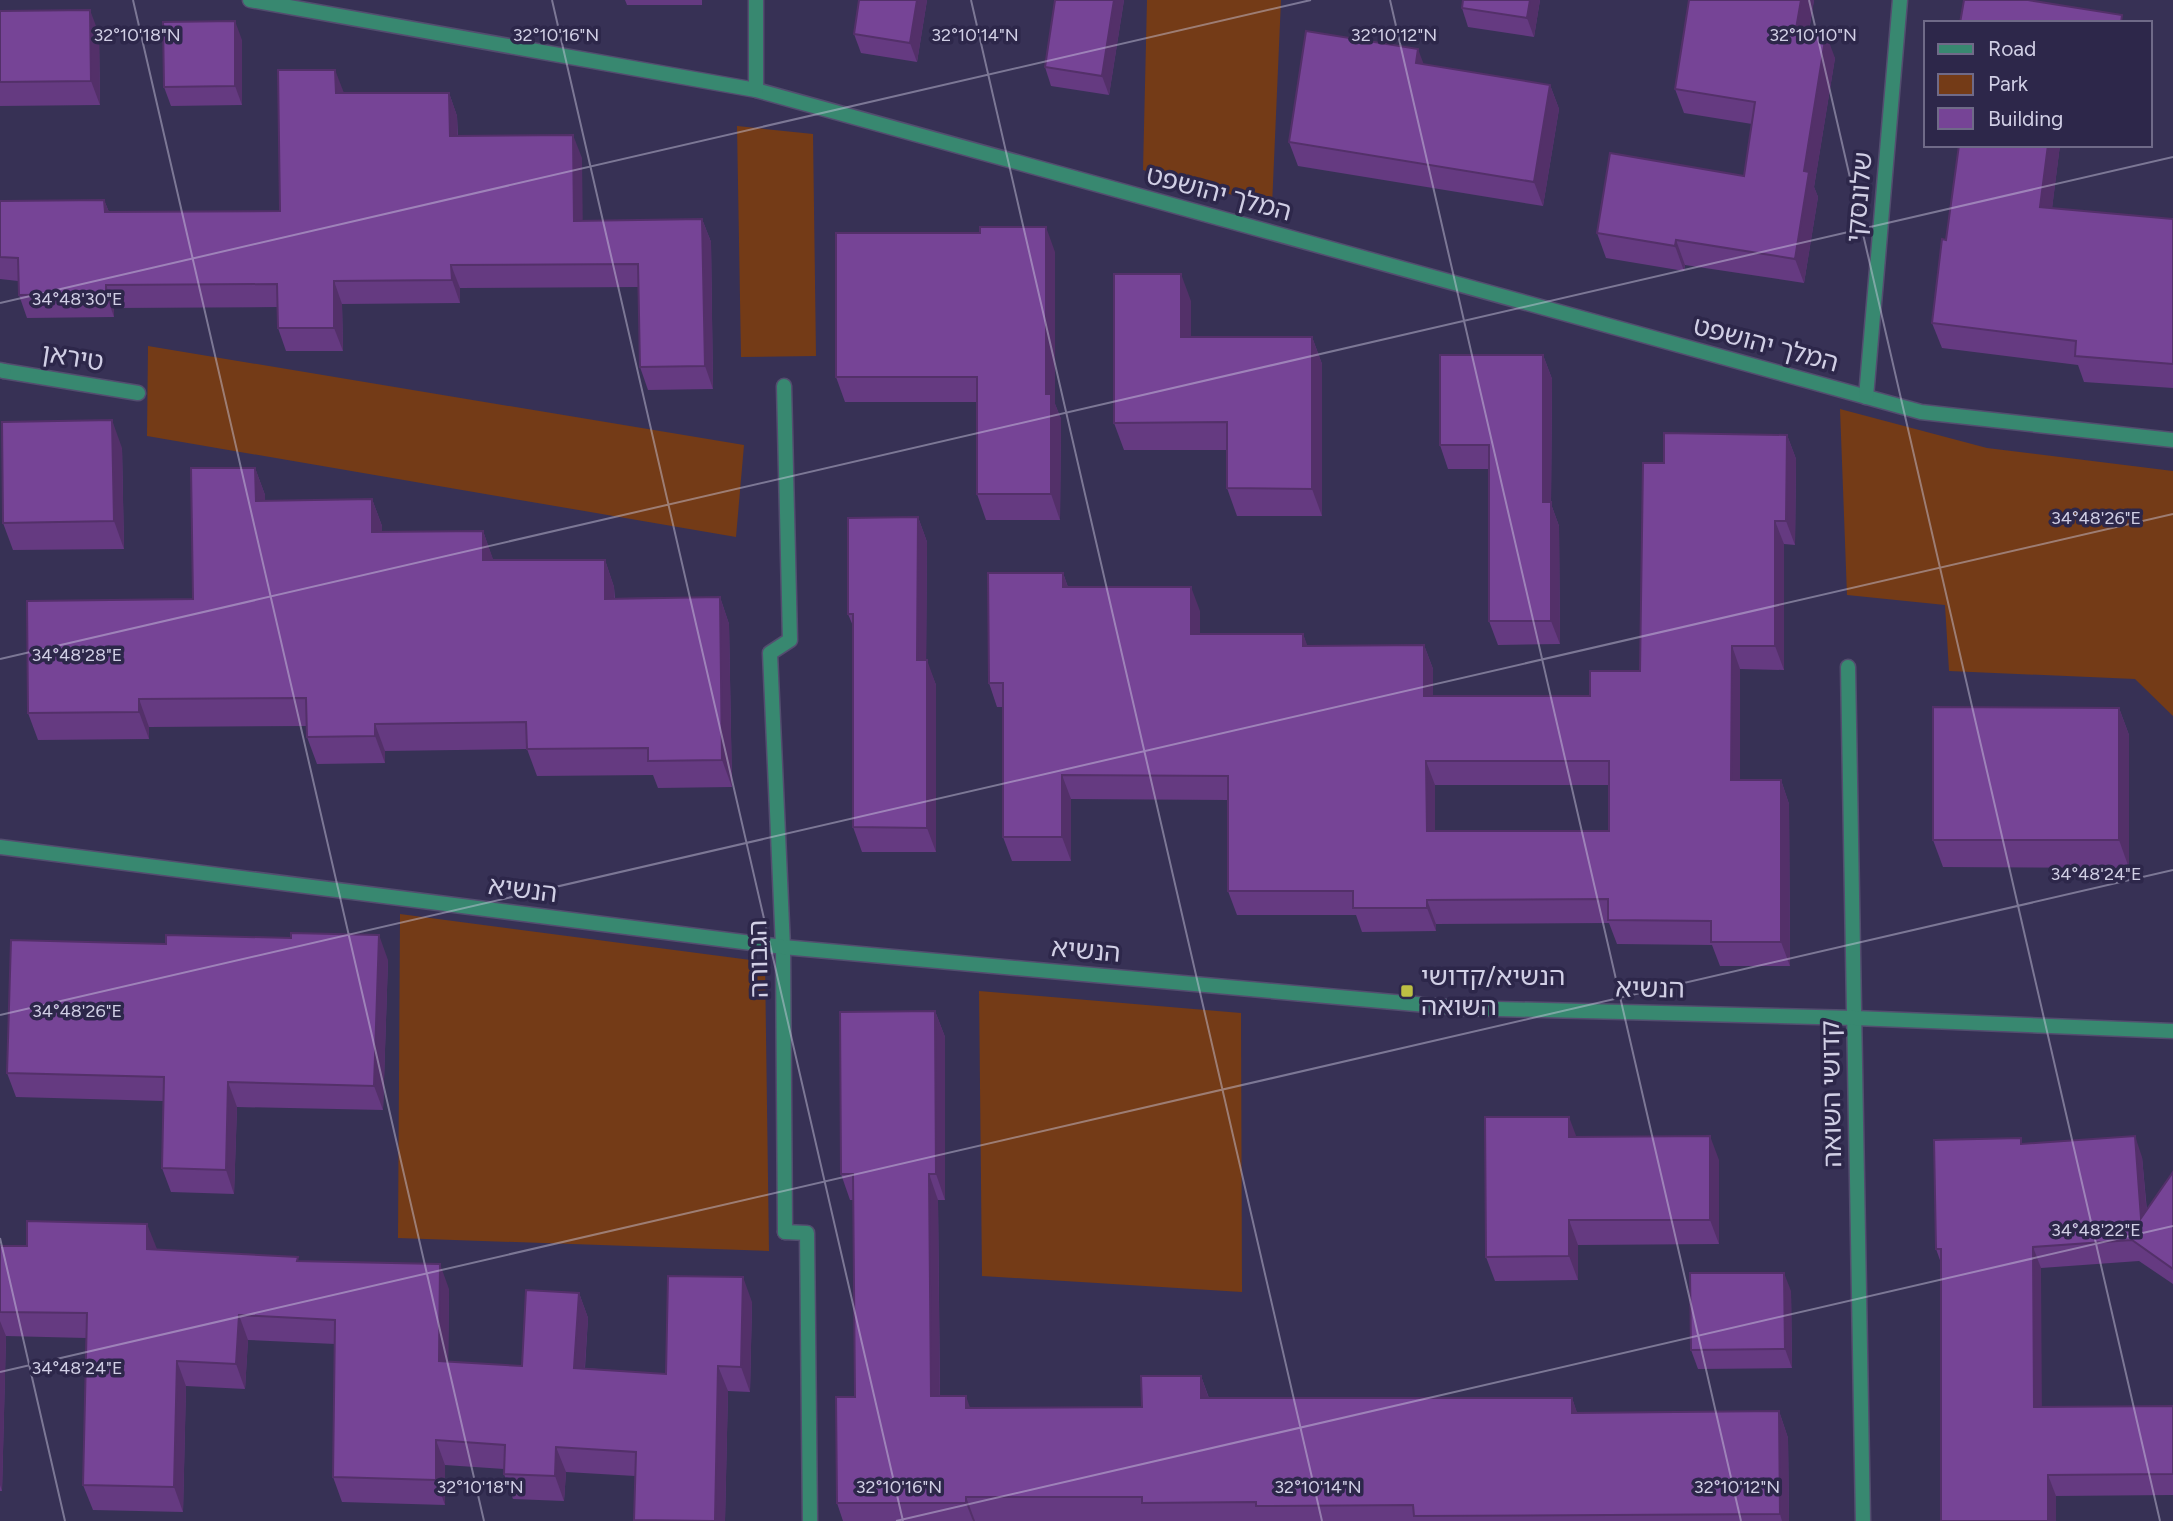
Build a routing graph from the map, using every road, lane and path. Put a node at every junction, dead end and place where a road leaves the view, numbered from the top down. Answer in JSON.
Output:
{"nodes":[{"id":1,"x":250,"y":0,"type":"edge"},
{"id":2,"x":755,"y":0,"type":"edge"},
{"id":3,"x":1900,"y":0,"type":"edge"},
{"id":4,"x":756,"y":90,"type":"junction"},
{"id":5,"x":2,"y":370,"type":"edge"},
{"id":6,"x":784,"y":386,"type":"dead end"},
{"id":7,"x":138,"y":393,"type":"dead end"},
{"id":8,"x":1866,"y":397,"type":"junction"},
{"id":9,"x":2173,"y":440,"type":"edge"},
{"id":10,"x":1848,"y":667,"type":"dead end"},
{"id":11,"x":0,"y":847,"type":"edge"},
{"id":12,"x":783,"y":947,"type":"junction"},
{"id":13,"x":1855,"y":1017,"type":"junction"},
{"id":14,"x":2173,"y":1031,"type":"edge"},
{"id":15,"x":810,"y":1521,"type":"edge"},
{"id":16,"x":1863,"y":1521,"type":"edge"}],
"edges":[{"from":1,"to":4,"type":"street","name":"המלך יהושפט"},
{"from":2,"to":4,"type":"street"},
{"from":3,"to":8,"type":"street","name":"שלונסקי"},
{"from":4,"to":8,"type":"street","name":"המלך יהושפט"},
{"from":5,"to":7,"type":"street","name":"טיראן"},
{"from":6,"to":12,"type":"street","name":"הגבורה"},
{"from":8,"to":9,"type":"street","name":"המלך יהושפט"},
{"from":10,"to":13,"type":"street","name":"קדושי השואה"},
{"from":11,"to":12,"type":"street","name":"הנשיא"},
{"from":12,"to":13,"type":"street","name":"הנשיא"},
{"from":12,"to":15,"type":"street","name":"הגבורה"},
{"from":13,"to":14,"type":"street","name":"הנשיא"},
{"from":13,"to":16,"type":"street","name":"קדושי השואה"}]}
